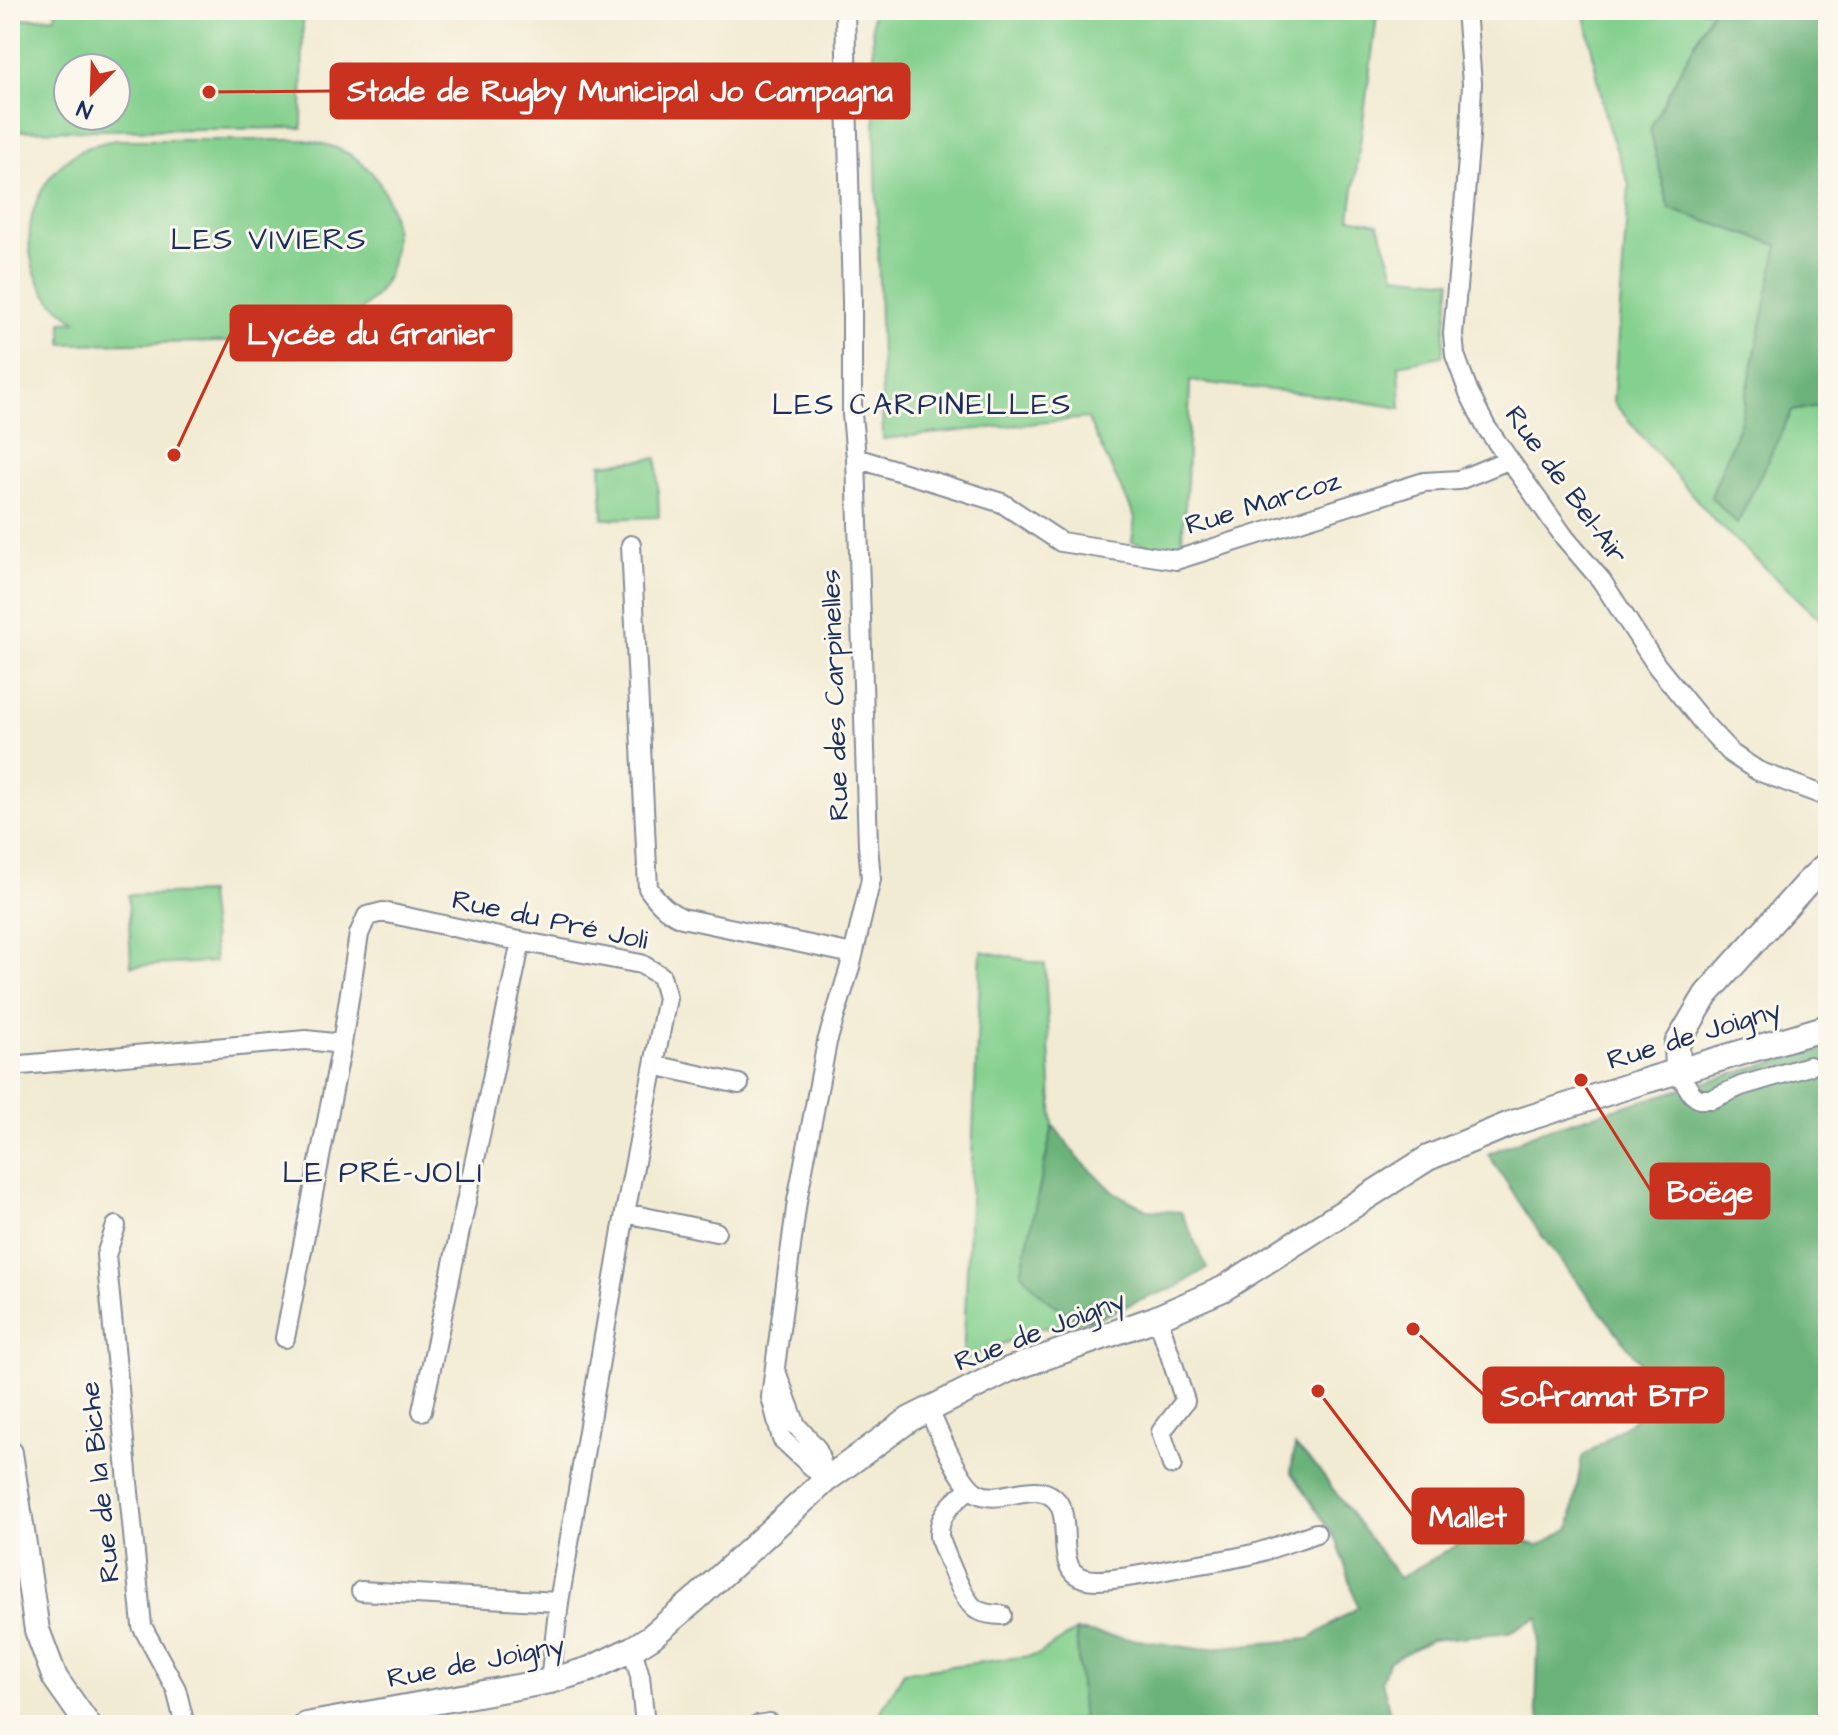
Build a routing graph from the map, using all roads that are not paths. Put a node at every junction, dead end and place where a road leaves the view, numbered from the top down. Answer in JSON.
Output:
{"nodes":[{"id":1,"x":845,"y":10,"type":"edge"},
{"id":2,"x":1466,"y":10,"type":"edge"},
{"id":3,"x":856,"y":458,"type":"junction"},
{"id":4,"x":1508,"y":460,"type":"junction"},
{"id":5,"x":631,"y":545,"type":"dead end"},
{"id":6,"x":1828,"y":797,"type":"edge"},
{"id":7,"x":1828,"y":863,"type":"edge"},
{"id":8,"x":521,"y":941,"type":"junction"},
{"id":9,"x":853,"y":954,"type":"junction"},
{"id":10,"x":1828,"y":1027,"type":"edge"},
{"id":11,"x":342,"y":1044,"type":"junction"},
{"id":12,"x":654,"y":1065,"type":"junction"},
{"id":13,"x":10,"y":1066,"type":"edge"},
{"id":14,"x":1809,"y":1066,"type":"dead end"},
{"id":15,"x":1678,"y":1072,"type":"junction"},
{"id":16,"x":739,"y":1084,"type":"dead end"},
{"id":17,"x":625,"y":1213,"type":"junction"},
{"id":18,"x":116,"y":1226,"type":"dead end"},
{"id":19,"x":716,"y":1232,"type":"dead end"},
{"id":20,"x":1158,"y":1318,"type":"junction"},
{"id":21,"x":285,"y":1338,"type":"dead end"},
{"id":22,"x":929,"y":1410,"type":"junction"},
{"id":23,"x":422,"y":1411,"type":"dead end"},
{"id":24,"x":10,"y":1453,"type":"edge"},
{"id":25,"x":1172,"y":1465,"type":"dead end"},
{"id":26,"x":826,"y":1480,"type":"junction"},
{"id":27,"x":970,"y":1488,"type":"junction"},
{"id":28,"x":1316,"y":1533,"type":"dead end"},
{"id":29,"x":361,"y":1591,"type":"dead end"},
{"id":30,"x":559,"y":1602,"type":"junction"},
{"id":31,"x":1002,"y":1615,"type":"dead end"},
{"id":32,"x":632,"y":1649,"type":"junction"},
{"id":33,"x":550,"y":1681,"type":"junction"},
{"id":34,"x":88,"y":1725,"type":"edge"},
{"id":35,"x":185,"y":1725,"type":"edge"},
{"id":36,"x":306,"y":1725,"type":"edge"},
{"id":37,"x":645,"y":1725,"type":"edge"}],
"edges":[{"from":1,"to":3,"type":"street","name":"Rue des Carpinelles"},
{"from":2,"to":4,"type":"street","name":"Rue de Bel-Air"},
{"from":3,"to":4,"type":"street","name":"Rue Marcoz"},
{"from":3,"to":9,"type":"street","name":"Rue des Carpinelles"},
{"from":4,"to":6,"type":"street","name":"Rue de Bel-Air"},
{"from":5,"to":9,"type":"street"},
{"from":7,"to":15,"type":"main road"},
{"from":8,"to":11,"type":"street","name":"Rue du Pré Joli"},
{"from":8,"to":12,"type":"street","name":"Rue du Pré Joli"},
{"from":8,"to":23,"type":"street"},
{"from":9,"to":26,"type":"street","name":"Rue des Carpinelles"},
{"from":10,"to":15,"type":"main road","name":"Rue de Joigny"},
{"from":11,"to":13,"type":"street"},
{"from":11,"to":21,"type":"street"},
{"from":12,"to":16,"type":"street"},
{"from":12,"to":17,"type":"street","name":"Rue du Pré Joli"},
{"from":14,"to":15,"type":"street"},
{"from":15,"to":20,"type":"main road","name":"Rue de Joigny"},
{"from":17,"to":19,"type":"street"},
{"from":17,"to":30,"type":"street","name":"Rue du Pré Joli"},
{"from":18,"to":35,"type":"street","name":"Rue de la Biche"},
{"from":20,"to":22,"type":"main road","name":"Rue de Joigny"},
{"from":20,"to":25,"type":"street"},
{"from":22,"to":26,"type":"main road","name":"Rue de Joigny"},
{"from":22,"to":27,"type":"street"},
{"from":24,"to":34,"type":"main road"},
{"from":26,"to":32,"type":"main road","name":"Rue de Joigny"},
{"from":27,"to":28,"type":"street"},
{"from":27,"to":31,"type":"street"},
{"from":29,"to":30,"type":"street"},
{"from":30,"to":33,"type":"street","name":"Rue du Pré Joli"},
{"from":32,"to":33,"type":"main road","name":"Rue de Joigny"},
{"from":32,"to":37,"type":"street"},
{"from":33,"to":36,"type":"main road","name":"Rue de Joigny"}]}
